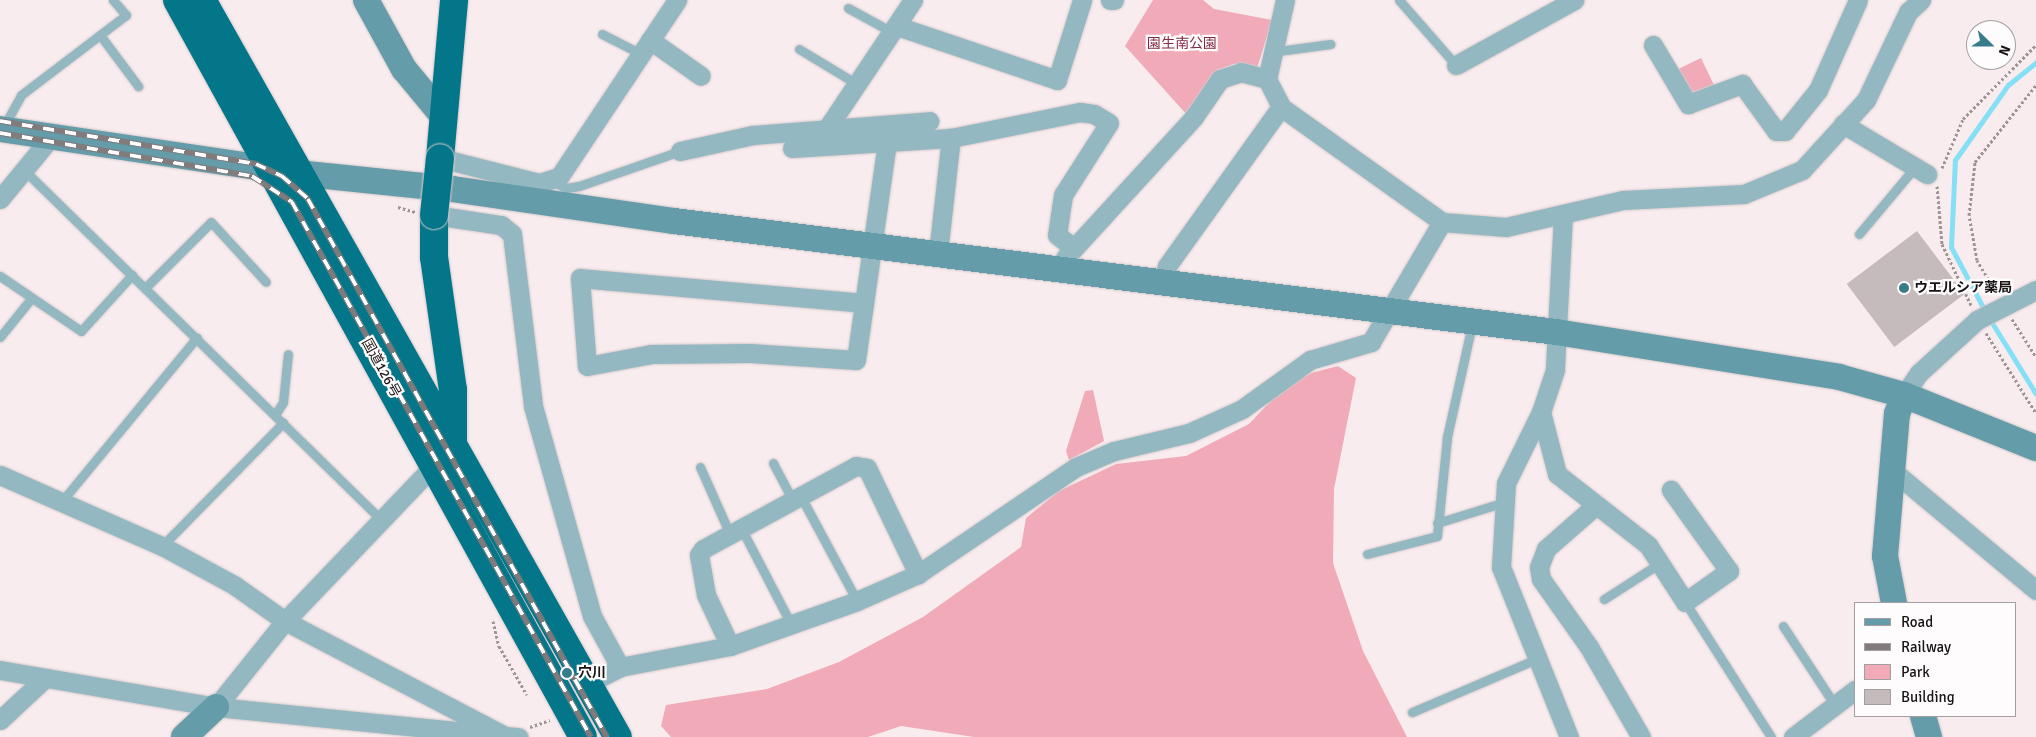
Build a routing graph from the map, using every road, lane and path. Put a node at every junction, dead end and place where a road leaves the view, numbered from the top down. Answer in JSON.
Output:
{"nodes":[{"id":1,"x":113,"y":0,"type":"edge"},
{"id":2,"x":177,"y":0,"type":"edge"},
{"id":3,"x":202,"y":0,"type":"edge"},
{"id":4,"x":366,"y":0,"type":"edge"},
{"id":5,"x":454,"y":0,"type":"edge"},
{"id":6,"x":677,"y":0,"type":"edge"},
{"id":7,"x":914,"y":0,"type":"edge"},
{"id":8,"x":1082,"y":0,"type":"edge"},
{"id":9,"x":1110,"y":0,"type":"edge"},
{"id":10,"x":1114,"y":0,"type":"edge"},
{"id":11,"x":1285,"y":0,"type":"edge"},
{"id":12,"x":1399,"y":0,"type":"edge"},
{"id":13,"x":1574,"y":0,"type":"edge"},
{"id":14,"x":1858,"y":0,"type":"edge"},
{"id":15,"x":1920,"y":0,"type":"edge"},
{"id":16,"x":848,"y":8,"type":"dead end"},
{"id":17,"x":895,"y":29,"type":"junction"},
{"id":18,"x":602,"y":34,"type":"dead end"},
{"id":19,"x":100,"y":35,"type":"junction"},
{"id":20,"x":1330,"y":44,"type":"dead end"},
{"id":21,"x":1653,"y":45,"type":"dead end"},
{"id":22,"x":2036,"y":45,"type":"edge"},
{"id":23,"x":646,"y":47,"type":"junction"},
{"id":24,"x":799,"y":49,"type":"dead end"},
{"id":25,"x":1271,"y":52,"type":"junction"},
{"id":26,"x":1456,"y":65,"type":"joint"},
{"id":27,"x":701,"y":76,"type":"dead end"},
{"id":28,"x":1267,"y":79,"type":"junction"},
{"id":29,"x":857,"y":84,"type":"junction"},
{"id":30,"x":2036,"y":85,"type":"edge"},
{"id":31,"x":138,"y":86,"type":"dead end"},
{"id":32,"x":1281,"y":107,"type":"junction"},
{"id":33,"x":442,"y":115,"type":"junction"},
{"id":34,"x":929,"y":121,"type":"dead end"},
{"id":35,"x":1843,"y":124,"type":"junction"},
{"id":36,"x":828,"y":126,"type":"junction"},
{"id":37,"x":1,"y":129,"type":"edge"},
{"id":38,"x":52,"y":136,"type":"junction"},
{"id":39,"x":951,"y":138,"type":"junction"},
{"id":40,"x":887,"y":142,"type":"junction"},
{"id":41,"x":792,"y":148,"type":"dead end"},
{"id":42,"x":680,"y":151,"type":"joint"},
{"id":43,"x":440,"y":158,"type":"junction"},
{"id":44,"x":26,"y":171,"type":"junction"},
{"id":45,"x":284,"y":171,"type":"junction"},
{"id":46,"x":1930,"y":173,"type":"junction"},
{"id":47,"x":550,"y":180,"type":"junction"},
{"id":48,"x":0,"y":199,"type":"edge"},
{"id":49,"x":398,"y":207,"type":"dead end"},
{"id":50,"x":429,"y":215,"type":"junction"},
{"id":51,"x":1564,"y":215,"type":"junction"},
{"id":52,"x":1442,"y":222,"type":"junction"},
{"id":53,"x":1859,"y":234,"type":"dead end"},
{"id":54,"x":872,"y":246,"type":"junction"},
{"id":55,"x":938,"y":253,"type":"junction"},
{"id":56,"x":1066,"y":257,"type":"junction"},
{"id":57,"x":132,"y":275,"type":"junction"},
{"id":58,"x":0,"y":276,"type":"edge"},
{"id":59,"x":266,"y":282,"type":"dead end"},
{"id":60,"x":1163,"y":283,"type":"junction"},
{"id":61,"x":145,"y":288,"type":"junction"},
{"id":62,"x":2036,"y":290,"type":"edge"},
{"id":63,"x":30,"y":300,"type":"junction"},
{"id":64,"x":864,"y":303,"type":"junction"},
{"id":65,"x":2003,"y":305,"type":"junction"},
{"id":66,"x":1385,"y":313,"type":"junction"},
{"id":67,"x":1977,"y":320,"type":"junction"},
{"id":68,"x":1473,"y":322,"type":"junction"},
{"id":69,"x":1556,"y":332,"type":"junction"},
{"id":70,"x":0,"y":337,"type":"edge"},
{"id":71,"x":196,"y":337,"type":"junction"},
{"id":72,"x":288,"y":354,"type":"dead end"},
{"id":73,"x":2036,"y":357,"type":"edge"},
{"id":74,"x":1904,"y":394,"type":"junction"},
{"id":75,"x":1541,"y":412,"type":"junction"},
{"id":76,"x":2036,"y":413,"type":"edge"},
{"id":77,"x":275,"y":415,"type":"junction"},
{"id":78,"x":283,"y":423,"type":"junction"},
{"id":79,"x":453,"y":441,"type":"junction"},
{"id":80,"x":2036,"y":448,"type":"edge"},
{"id":81,"x":773,"y":463,"type":"dead end"},
{"id":82,"x":434,"y":465,"type":"junction"},
{"id":83,"x":700,"y":467,"type":"dead end"},
{"id":84,"x":1893,"y":471,"type":"junction"},
{"id":85,"x":0,"y":475,"type":"edge"},
{"id":86,"x":1671,"y":490,"type":"dead end"},
{"id":87,"x":796,"y":497,"type":"junction"},
{"id":88,"x":62,"y":500,"type":"junction"},
{"id":89,"x":1505,"y":502,"type":"junction"},
{"id":90,"x":1596,"y":505,"type":"junction"},
{"id":91,"x":382,"y":520,"type":"junction"},
{"id":92,"x":1437,"y":523,"type":"junction"},
{"id":93,"x":734,"y":529,"type":"junction"},
{"id":94,"x":162,"y":546,"type":"junction"},
{"id":95,"x":1368,"y":554,"type":"dead end"},
{"id":96,"x":1661,"y":563,"type":"junction"},
{"id":97,"x":918,"y":574,"type":"junction"},
{"id":98,"x":2036,"y":590,"type":"edge"},
{"id":99,"x":1604,"y":599,"type":"dead end"},
{"id":100,"x":857,"y":601,"type":"junction"},
{"id":101,"x":1685,"y":602,"type":"junction"},
{"id":102,"x":1894,"y":602,"type":"edge"},
{"id":103,"x":285,"y":621,"type":"junction"},
{"id":104,"x":791,"y":624,"type":"junction"},
{"id":105,"x":1783,"y":626,"type":"dead end"},
{"id":106,"x":730,"y":646,"type":"junction"},
{"id":107,"x":1536,"y":659,"type":"junction"},
{"id":108,"x":620,"y":667,"type":"junction"},
{"id":109,"x":0,"y":670,"type":"edge"},
{"id":110,"x":45,"y":678,"type":"junction"},
{"id":111,"x":526,"y":682,"type":"dead end"},
{"id":112,"x":590,"y":682,"type":"junction"},
{"id":113,"x":521,"y":684,"type":"dead end"},
{"id":114,"x":1854,"y":691,"type":"edge"},
{"id":115,"x":1834,"y":704,"type":"junction"},
{"id":116,"x":216,"y":707,"type":"junction"},
{"id":117,"x":551,"y":710,"type":"dead end"},
{"id":118,"x":1412,"y":712,"type":"dead end"},
{"id":119,"x":1923,"y":717,"type":"edge"},
{"id":120,"x":0,"y":720,"type":"edge"},
{"id":121,"x":373,"y":730,"type":"edge"},
{"id":122,"x":515,"y":732,"type":"edge"},
{"id":123,"x":184,"y":737,"type":"edge"},
{"id":124,"x":583,"y":737,"type":"edge"},
{"id":125,"x":618,"y":737,"type":"edge"},
{"id":126,"x":1569,"y":737,"type":"edge"},
{"id":127,"x":1641,"y":737,"type":"edge"},
{"id":128,"x":1772,"y":737,"type":"edge"},
{"id":129,"x":1792,"y":737,"type":"edge"},
{"id":130,"x":1929,"y":737,"type":"edge"}],
"edges":[{"from":1,"to":19,"type":"lane"},
{"from":2,"to":45,"type":"highway","name":"国道126号"},
{"from":3,"to":45,"type":"highway","name":"国道126号"},
{"from":4,"to":33,"type":"street"},
{"from":5,"to":33,"type":"highway"},
{"from":6,"to":23,"type":"street"},
{"from":7,"to":17,"type":"street"},
{"from":8,"to":17,"type":"street"},
{"from":9,"to":10,"type":"street"},
{"from":11,"to":25,"type":"street"},
{"from":12,"to":26,"type":"lane"},
{"from":13,"to":26,"type":"street"},
{"from":14,"to":21,"type":"street"},
{"from":15,"to":35,"type":"street"},
{"from":16,"to":17,"type":"lane"},
{"from":17,"to":29,"type":"street"},
{"from":18,"to":23,"type":"lane"},
{"from":19,"to":31,"type":"lane"},
{"from":19,"to":37,"type":"lane"},
{"from":20,"to":25,"type":"lane"},
{"from":22,"to":46,"type":"path"},
{"from":23,"to":27,"type":"street"},
{"from":23,"to":47,"type":"street"},
{"from":24,"to":29,"type":"lane"},
{"from":25,"to":28,"type":"street"},
{"from":28,"to":32,"type":"street"},
{"from":28,"to":56,"type":"street"},
{"from":29,"to":36,"type":"street"},
{"from":30,"to":65,"type":"path"},
{"from":32,"to":52,"type":"street"},
{"from":32,"to":60,"type":"street"},
{"from":33,"to":43,"type":"highway"},
{"from":34,"to":36,"type":"street"},
{"from":35,"to":46,"type":"street"},
{"from":35,"to":51,"type":"street"},
{"from":36,"to":42,"type":"street"},
{"from":37,"to":38,"type":"street"},
{"from":38,"to":44,"type":"street"},
{"from":38,"to":45,"type":"street"},
{"from":39,"to":40,"type":"street"},
{"from":39,"to":55,"type":"street"},
{"from":39,"to":56,"type":"street"},
{"from":40,"to":41,"type":"street"},
{"from":40,"to":54,"type":"street"},
{"from":42,"to":47,"type":"lane"},
{"from":43,"to":47,"type":"street"},
{"from":43,"to":50,"type":"highway","bridge":true},
{"from":44,"to":48,"type":"street"},
{"from":44,"to":57,"type":"lane"},
{"from":45,"to":54,"type":"street"},
{"from":45,"to":79,"type":"highway","name":"国道126号"},
{"from":45,"to":82,"type":"highway","name":"国道126号"},
{"from":46,"to":53,"type":"lane"},
{"from":46,"to":67,"type":"path"},
{"from":49,"to":50,"type":"path"},
{"from":50,"to":79,"type":"highway"},
{"from":50,"to":108,"type":"street"},
{"from":51,"to":52,"type":"street"},
{"from":51,"to":69,"type":"street"},
{"from":52,"to":66,"type":"street"},
{"from":54,"to":55,"type":"street"},
{"from":54,"to":64,"type":"street"},
{"from":55,"to":56,"type":"street"},
{"from":56,"to":60,"type":"street"},
{"from":57,"to":61,"type":"lane"},
{"from":57,"to":63,"type":"lane"},
{"from":58,"to":63,"type":"lane"},
{"from":59,"to":61,"type":"lane"},
{"from":60,"to":66,"type":"street"},
{"from":61,"to":71,"type":"lane"},
{"from":62,"to":65,"type":"street"},
{"from":63,"to":70,"type":"lane"},
{"from":64,"to":64,"type":"street"},
{"from":65,"to":67,"type":"street"},
{"from":65,"to":73,"type":"path"},
{"from":66,"to":68,"type":"street"},
{"from":66,"to":97,"type":"street"},
{"from":67,"to":74,"type":"street"},
{"from":67,"to":76,"type":"path"},
{"from":68,"to":69,"type":"street"},
{"from":68,"to":92,"type":"lane"},
{"from":69,"to":74,"type":"street"},
{"from":69,"to":75,"type":"street"},
{"from":71,"to":77,"type":"lane"},
{"from":71,"to":88,"type":"lane"},
{"from":72,"to":77,"type":"lane"},
{"from":74,"to":80,"type":"street"},
{"from":74,"to":84,"type":"street"},
{"from":75,"to":89,"type":"street"},
{"from":75,"to":90,"type":"street"},
{"from":77,"to":78,"type":"lane"},
{"from":78,"to":91,"type":"lane"},
{"from":78,"to":94,"type":"lane"},
{"from":79,"to":112,"type":"highway","name":"国道126号"},
{"from":81,"to":87,"type":"lane"},
{"from":82,"to":91,"type":"street"},
{"from":82,"to":124,"type":"highway","name":"国道126号"},
{"from":83,"to":93,"type":"lane"},
{"from":84,"to":98,"type":"street"},
{"from":84,"to":102,"type":"street"},
{"from":85,"to":88,"type":"street"},
{"from":86,"to":101,"type":"street"},
{"from":87,"to":93,"type":"street"},
{"from":87,"to":97,"type":"street"},
{"from":87,"to":100,"type":"lane"},
{"from":88,"to":94,"type":"street"},
{"from":89,"to":92,"type":"lane"},
{"from":89,"to":107,"type":"street"},
{"from":90,"to":96,"type":"street"},
{"from":90,"to":127,"type":"street"},
{"from":91,"to":103,"type":"street"},
{"from":92,"to":95,"type":"lane"},
{"from":93,"to":104,"type":"lane"},
{"from":93,"to":106,"type":"street"},
{"from":94,"to":103,"type":"street"},
{"from":96,"to":99,"type":"lane"},
{"from":96,"to":101,"type":"street"},
{"from":97,"to":100,"type":"street"},
{"from":100,"to":104,"type":"street"},
{"from":101,"to":128,"type":"lane"},
{"from":103,"to":116,"type":"street"},
{"from":103,"to":122,"type":"street"},
{"from":104,"to":106,"type":"street"},
{"from":105,"to":115,"type":"lane"},
{"from":106,"to":108,"type":"street"},
{"from":107,"to":118,"type":"lane"},
{"from":107,"to":126,"type":"street"},
{"from":108,"to":112,"type":"street"},
{"from":109,"to":110,"type":"street"},
{"from":110,"to":116,"type":"street"},
{"from":110,"to":120,"type":"street"},
{"from":111,"to":113,"type":"path"},
{"from":112,"to":125,"type":"highway","name":"国道126号"},
{"from":114,"to":115,"type":"street"},
{"from":115,"to":129,"type":"street"},
{"from":116,"to":121,"type":"street"},
{"from":116,"to":123,"type":"street"},
{"from":117,"to":122,"type":"path"},
{"from":119,"to":130,"type":"street"},
{"from":121,"to":122,"type":"street"}]}
